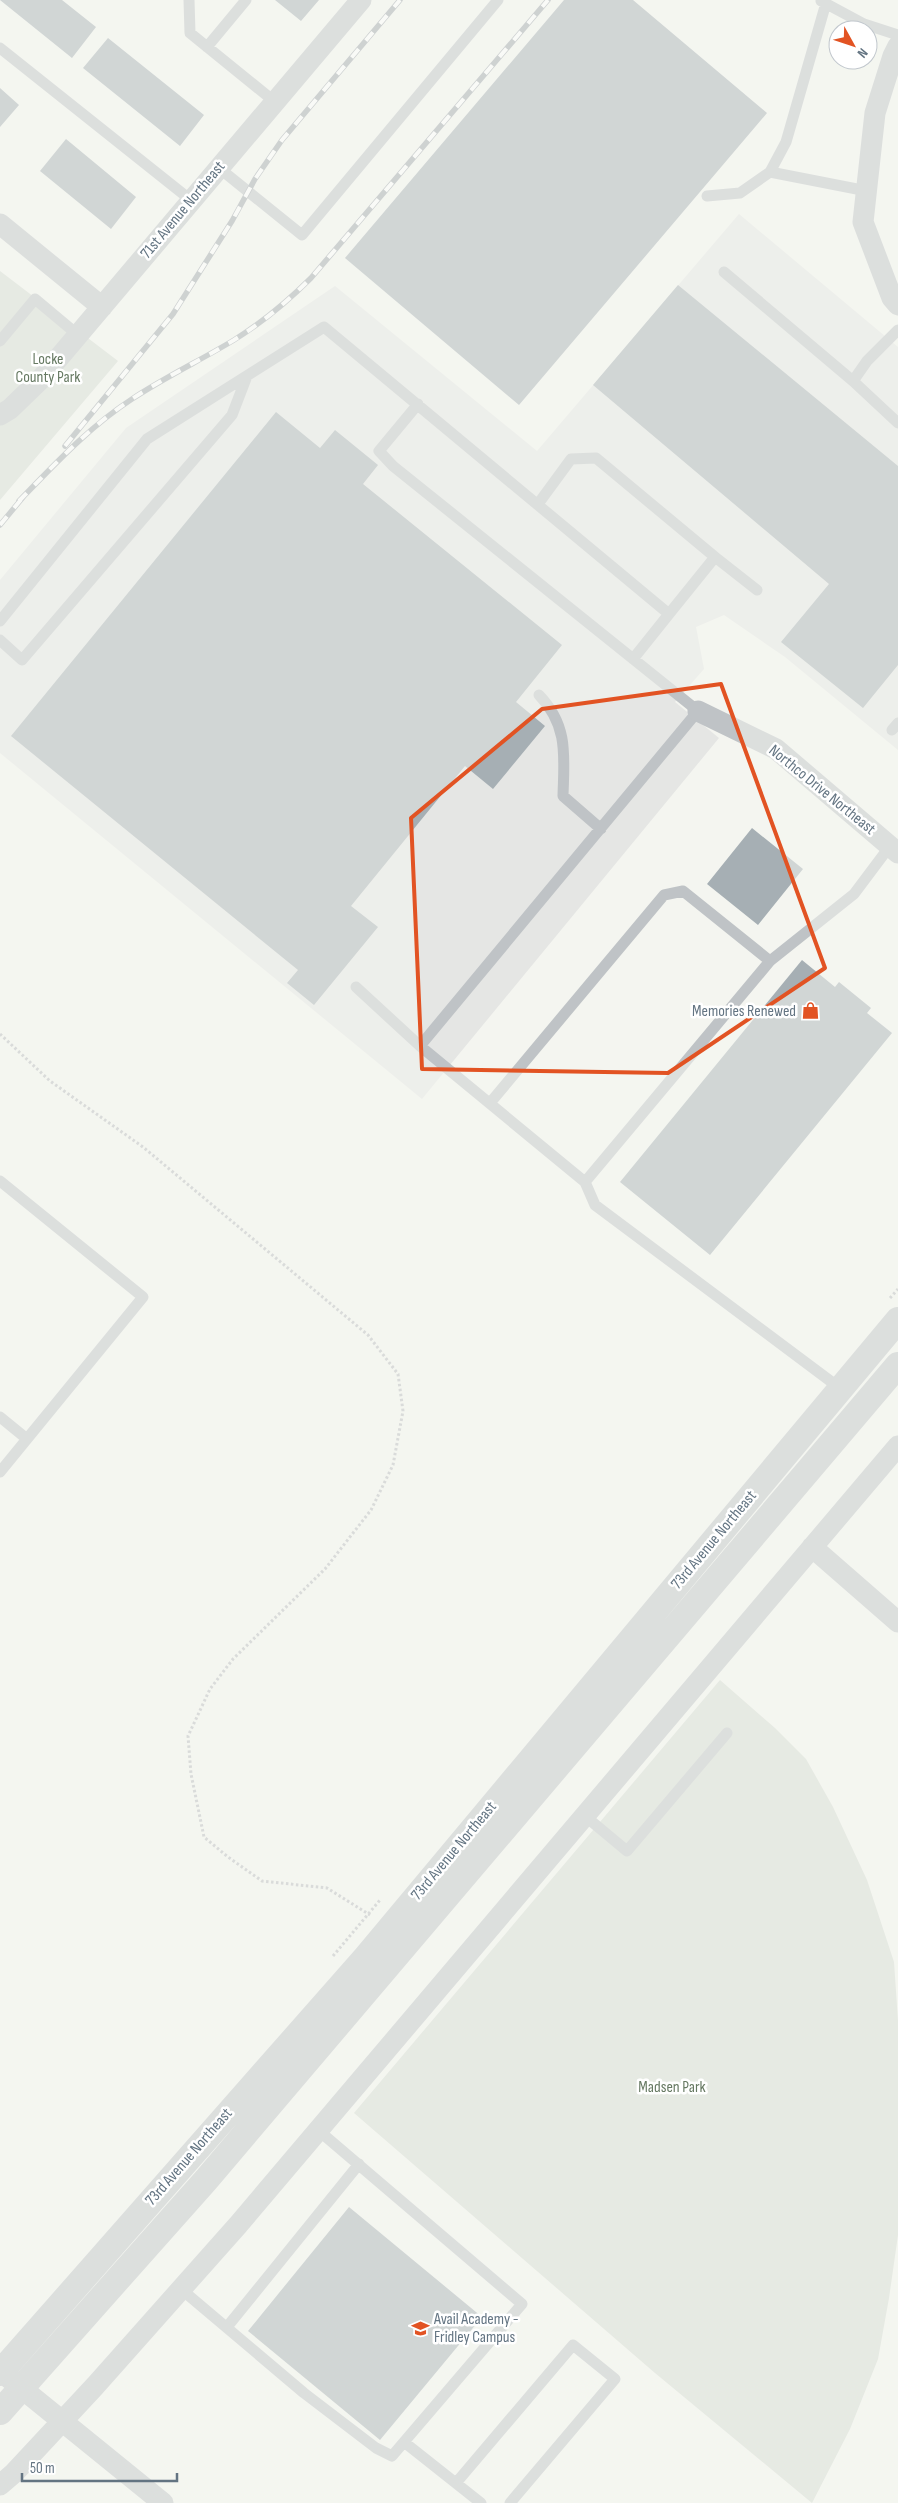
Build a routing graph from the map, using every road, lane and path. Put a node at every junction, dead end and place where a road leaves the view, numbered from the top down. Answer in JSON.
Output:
{"nodes":[{"id":1,"x":189,"y":0,"type":"edge"},
{"id":2,"x":246,"y":0,"type":"edge"},
{"id":3,"x":361,"y":0,"type":"edge"},
{"id":4,"x":498,"y":0,"type":"edge"},
{"id":5,"x":823,"y":2,"type":"edge"},
{"id":6,"x":898,"y":35,"type":"edge"},
{"id":7,"x":898,"y":46,"type":"edge"},
{"id":8,"x":207,"y":47,"type":"junction"},
{"id":9,"x":0,"y":48,"type":"edge"},
{"id":10,"x":275,"y":102,"type":"junction"},
{"id":11,"x":219,"y":168,"type":"junction"},
{"id":12,"x":770,"y":172,"type":"junction"},
{"id":13,"x":866,"y":191,"type":"junction"},
{"id":14,"x":706,"y":196,"type":"dead end"},
{"id":15,"x":192,"y":201,"type":"junction"},
{"id":16,"x":0,"y":224,"type":"edge"},
{"id":17,"x":724,"y":272,"type":"dead end"},
{"id":18,"x":898,"y":305,"type":"edge"},
{"id":19,"x":102,"y":307,"type":"junction"},
{"id":20,"x":898,"y":330,"type":"edge"},
{"id":21,"x":78,"y":335,"type":"junction"},
{"id":22,"x":0,"y":341,"type":"edge"},
{"id":23,"x":247,"y":376,"type":"junction"},
{"id":24,"x":853,"y":381,"type":"junction"},
{"id":25,"x":418,"y":404,"type":"junction"},
{"id":26,"x":0,"y":414,"type":"edge"},
{"id":27,"x":898,"y":423,"type":"edge"},
{"id":28,"x":538,"y":504,"type":"junction"},
{"id":29,"x":715,"y":557,"type":"junction"},
{"id":30,"x":757,"y":590,"type":"dead end"},
{"id":31,"x":669,"y":614,"type":"junction"},
{"id":32,"x":0,"y":621,"type":"edge"},
{"id":33,"x":0,"y":640,"type":"edge"},
{"id":34,"x":633,"y":659,"type":"junction"},
{"id":35,"x":539,"y":695,"type":"dead end"},
{"id":36,"x":698,"y":711,"type":"junction"},
{"id":37,"x":601,"y":829,"type":"junction"},
{"id":38,"x":895,"y":845,"type":"edge"},
{"id":39,"x":770,"y":961,"type":"junction"},
{"id":40,"x":356,"y":987,"type":"dead end"},
{"id":41,"x":0,"y":1034,"type":"edge"},
{"id":42,"x":420,"y":1046,"type":"junction"},
{"id":43,"x":490,"y":1103,"type":"junction"},
{"id":44,"x":0,"y":1181,"type":"edge"},
{"id":45,"x":585,"y":1182,"type":"junction"},
{"id":46,"x":898,"y":1289,"type":"edge"},
{"id":47,"x":892,"y":1312,"type":"edge"},
{"id":48,"x":898,"y":1365,"type":"edge"},
{"id":49,"x":841,"y":1388,"type":"junction"},
{"id":50,"x":0,"y":1417,"type":"edge"},
{"id":51,"x":27,"y":1440,"type":"junction"},
{"id":52,"x":898,"y":1446,"type":"edge"},
{"id":53,"x":0,"y":1472,"type":"edge"},
{"id":54,"x":812,"y":1547,"type":"junction"},
{"id":55,"x":898,"y":1622,"type":"edge"},
{"id":56,"x":728,"y":1733,"type":"dead end"},
{"id":57,"x":585,"y":1816,"type":"junction"},
{"id":58,"x":382,"y":1899,"type":"dead end"},
{"id":59,"x":369,"y":1914,"type":"junction"},
{"id":60,"x":388,"y":1930,"type":"junction"},
{"id":61,"x":331,"y":1958,"type":"dead end"},
{"id":62,"x":318,"y":2130,"type":"junction"},
{"id":63,"x":359,"y":2164,"type":"junction"},
{"id":64,"x":181,"y":2288,"type":"junction"},
{"id":65,"x":227,"y":2327,"type":"junction"},
{"id":66,"x":0,"y":2371,"type":"edge"},
{"id":67,"x":21,"y":2388,"type":"junction"},
{"id":68,"x":0,"y":2412,"type":"edge"},
{"id":69,"x":64,"y":2420,"type":"junction"},
{"id":70,"x":404,"y":2442,"type":"junction"},
{"id":71,"x":456,"y":2483,"type":"junction"},
{"id":72,"x":0,"y":2485,"type":"edge"},
{"id":73,"x":163,"y":2503,"type":"edge"},
{"id":74,"x":481,"y":2503,"type":"edge"},
{"id":75,"x":510,"y":2503,"type":"edge"}],
"edges":[{"from":1,"to":8,"type":"lane"},
{"from":2,"to":8,"type":"lane"},
{"from":3,"to":10,"type":"street","name":"71st Avenue Northeast"},
{"from":4,"to":11,"type":"lane"},
{"from":5,"to":6,"type":"lane"},
{"from":5,"to":12,"type":"lane"},
{"from":7,"to":13,"type":"street"},
{"from":8,"to":10,"type":"lane"},
{"from":9,"to":15,"type":"lane"},
{"from":10,"to":11,"type":"street","name":"71st Avenue Northeast"},
{"from":11,"to":15,"type":"street","name":"71st Avenue Northeast"},
{"from":12,"to":13,"type":"lane"},
{"from":12,"to":14,"type":"lane"},
{"from":13,"to":18,"type":"street"},
{"from":15,"to":19,"type":"street","name":"71st Avenue Northeast"},
{"from":16,"to":19,"type":"street"},
{"from":17,"to":24,"type":"lane"},
{"from":19,"to":21,"type":"street","name":"71st Avenue Northeast"},
{"from":20,"to":24,"type":"lane"},
{"from":21,"to":22,"type":"lane"},
{"from":21,"to":26,"type":"street","name":"71st Avenue Northeast"},
{"from":23,"to":25,"type":"lane"},
{"from":23,"to":32,"type":"lane"},
{"from":23,"to":33,"type":"lane"},
{"from":24,"to":27,"type":"lane"},
{"from":25,"to":28,"type":"lane"},
{"from":25,"to":34,"type":"lane"},
{"from":28,"to":29,"type":"lane"},
{"from":28,"to":31,"type":"lane"},
{"from":29,"to":30,"type":"lane"},
{"from":29,"to":31,"type":"lane"},
{"from":31,"to":34,"type":"lane"},
{"from":34,"to":36,"type":"lane"},
{"from":35,"to":37,"type":"lane"},
{"from":36,"to":37,"type":"lane"},
{"from":36,"to":38,"type":"street","name":"Northco Drive Northeast"},
{"from":37,"to":42,"type":"lane"},
{"from":38,"to":39,"type":"lane"},
{"from":39,"to":43,"type":"lane"},
{"from":39,"to":45,"type":"lane"},
{"from":40,"to":42,"type":"lane"},
{"from":41,"to":59,"type":"path"},
{"from":42,"to":43,"type":"lane"},
{"from":43,"to":45,"type":"lane"},
{"from":44,"to":51,"type":"lane"},
{"from":45,"to":49,"type":"lane"},
{"from":46,"to":47,"type":"path"},
{"from":47,"to":49,"type":"street","name":"73rd Avenue Northeast"},
{"from":48,"to":67,"type":"street","name":"73rd Avenue Northeast"},
{"from":49,"to":60,"type":"street","name":"73rd Avenue Northeast"},
{"from":50,"to":51,"type":"lane"},
{"from":51,"to":53,"type":"lane"},
{"from":52,"to":54,"type":"street"},
{"from":54,"to":55,"type":"street"},
{"from":54,"to":57,"type":"street"},
{"from":56,"to":57,"type":"lane"},
{"from":57,"to":62,"type":"street"},
{"from":58,"to":59,"type":"path"},
{"from":59,"to":60,"type":"path"},
{"from":59,"to":61,"type":"path"},
{"from":60,"to":66,"type":"street","name":"73rd Avenue Northeast"},
{"from":62,"to":63,"type":"lane"},
{"from":62,"to":64,"type":"street"},
{"from":63,"to":65,"type":"lane"},
{"from":63,"to":70,"type":"lane"},
{"from":64,"to":65,"type":"lane"},
{"from":64,"to":69,"type":"street"},
{"from":65,"to":70,"type":"lane"},
{"from":66,"to":67,"type":"street"},
{"from":67,"to":68,"type":"street","name":"73rd Avenue Northeast"},
{"from":67,"to":69,"type":"street"},
{"from":69,"to":72,"type":"street"},
{"from":69,"to":73,"type":"street"},
{"from":70,"to":71,"type":"lane"},
{"from":71,"to":74,"type":"lane"},
{"from":71,"to":75,"type":"lane"}]}
